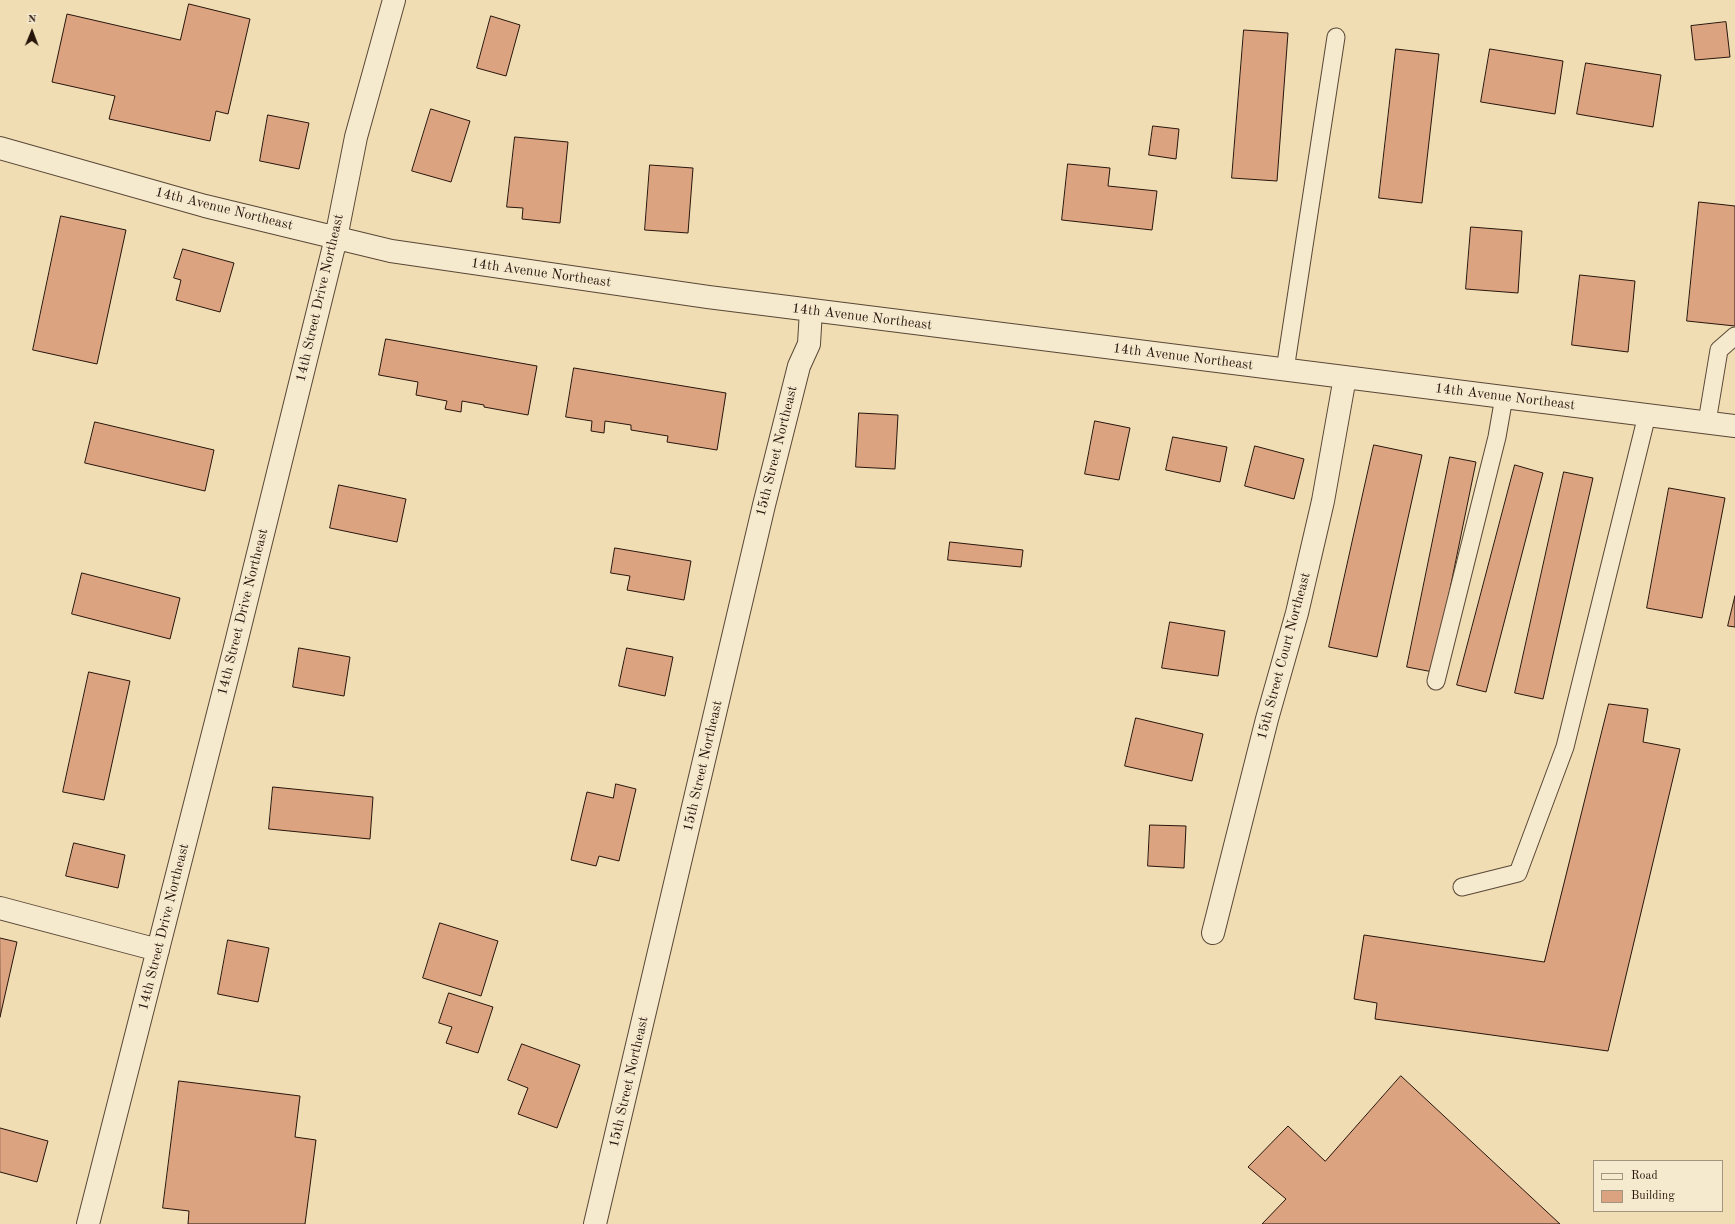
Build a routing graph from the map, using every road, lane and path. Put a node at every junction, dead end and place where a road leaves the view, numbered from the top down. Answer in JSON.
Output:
{"nodes":[{"id":1,"x":394,"y":0,"type":"edge"},
{"id":2,"x":1336,"y":37,"type":"dead end"},
{"id":3,"x":0,"y":148,"type":"edge"},
{"id":4,"x":336,"y":238,"type":"junction"},
{"id":5,"x":812,"y":310,"type":"junction"},
{"id":6,"x":1735,"y":336,"type":"edge"},
{"id":7,"x":1285,"y":370,"type":"junction"},
{"id":8,"x":1345,"y":377,"type":"junction"},
{"id":9,"x":1504,"y":397,"type":"junction"},
{"id":10,"x":1647,"y":415,"type":"junction"},
{"id":11,"x":1707,"y":422,"type":"junction"},
{"id":12,"x":1735,"y":426,"type":"edge"},
{"id":13,"x":1436,"y":681,"type":"dead end"},
{"id":14,"x":1462,"y":887,"type":"dead end"},
{"id":15,"x":0,"y":908,"type":"edge"},
{"id":16,"x":1213,"y":933,"type":"dead end"},
{"id":17,"x":158,"y":950,"type":"junction"},
{"id":18,"x":88,"y":1224,"type":"edge"},
{"id":19,"x":595,"y":1224,"type":"edge"}],
"edges":[{"from":1,"to":4,"type":"street","name":"14th Street Drive Northeast"},
{"from":2,"to":7,"type":"lane"},
{"from":3,"to":4,"type":"street","name":"14th Avenue Northeast"},
{"from":4,"to":5,"type":"street","name":"14th Avenue Northeast"},
{"from":4,"to":17,"type":"street","name":"14th Street Drive Northeast"},
{"from":5,"to":7,"type":"street","name":"14th Avenue Northeast"},
{"from":5,"to":19,"type":"street","name":"15th Street Northeast"},
{"from":6,"to":11,"type":"lane"},
{"from":7,"to":8,"type":"street","name":"14th Avenue Northeast"},
{"from":8,"to":9,"type":"street","name":"14th Avenue Northeast"},
{"from":8,"to":16,"type":"street","name":"15th Street Court Northeast"},
{"from":9,"to":10,"type":"street","name":"14th Avenue Northeast"},
{"from":9,"to":13,"type":"lane"},
{"from":10,"to":11,"type":"street","name":"14th Avenue Northeast"},
{"from":10,"to":14,"type":"lane"},
{"from":11,"to":12,"type":"street","name":"14th Avenue Northeast"},
{"from":15,"to":17,"type":"street"},
{"from":17,"to":18,"type":"street","name":"14th Street Drive Northeast"}]}
